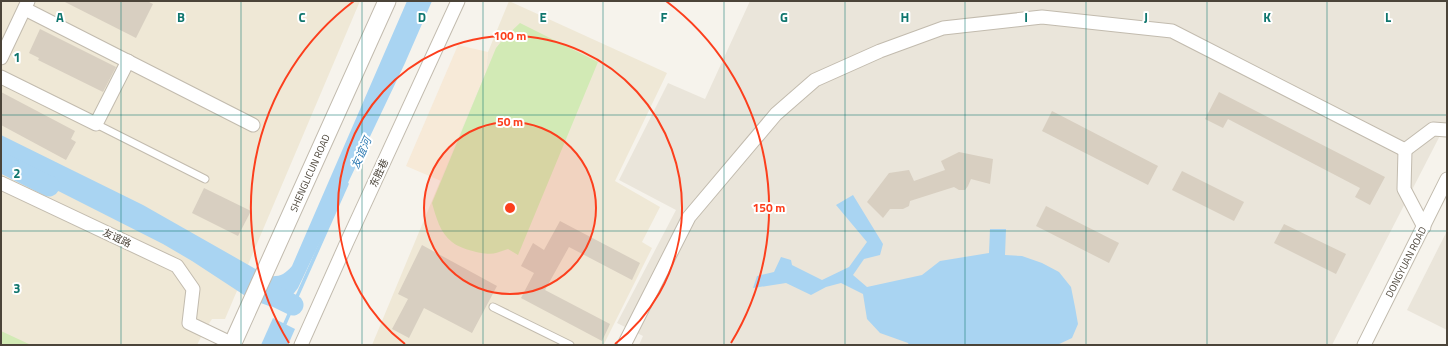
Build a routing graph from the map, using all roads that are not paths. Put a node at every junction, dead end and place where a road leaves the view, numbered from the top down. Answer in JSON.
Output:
{"nodes":[{"id":1,"x":387,"y":1,"type":"edge"},
{"id":2,"x":458,"y":1,"type":"edge"},
{"id":3,"x":26,"y":5,"type":"edge"},
{"id":4,"x":1,"y":58,"type":"edge"},
{"id":5,"x":128,"y":61,"type":"junction"},
{"id":6,"x":1,"y":77,"type":"edge"},
{"id":7,"x":96,"y":124,"type":"junction"},
{"id":8,"x":253,"y":125,"type":"dead end"},
{"id":9,"x":1447,"y":130,"type":"edge"},
{"id":10,"x":1406,"y":150,"type":"junction"},
{"id":11,"x":205,"y":179,"type":"dead end"},
{"id":12,"x":1447,"y":179,"type":"edge"},
{"id":13,"x":1,"y":183,"type":"edge"},
{"id":14,"x":1424,"y":227,"type":"junction"},
{"id":15,"x":493,"y":307,"type":"dead end"},
{"id":16,"x":234,"y":345,"type":"edge"},
{"id":17,"x":301,"y":345,"type":"edge"},
{"id":18,"x":570,"y":345,"type":"edge"},
{"id":19,"x":624,"y":345,"type":"edge"},
{"id":20,"x":1364,"y":345,"type":"edge"}],
"edges":[{"from":1,"to":16,"type":"street","name":"SHENGLICUN ROAD"},
{"from":2,"to":17,"type":"street","name":"东胜巷"},
{"from":3,"to":4,"type":"street"},
{"from":3,"to":5,"type":"street"},
{"from":5,"to":7,"type":"street"},
{"from":5,"to":8,"type":"street"},
{"from":6,"to":7,"type":"street"},
{"from":7,"to":11,"type":"lane"},
{"from":9,"to":10,"type":"street"},
{"from":10,"to":14,"type":"street"},
{"from":10,"to":19,"type":"street"},
{"from":12,"to":14,"type":"street","name":"DONGYUAN ROAD"},
{"from":13,"to":16,"type":"street","name":"友谊路"},
{"from":14,"to":20,"type":"street","name":"DONGYUAN ROAD"},
{"from":15,"to":18,"type":"lane"}]}
